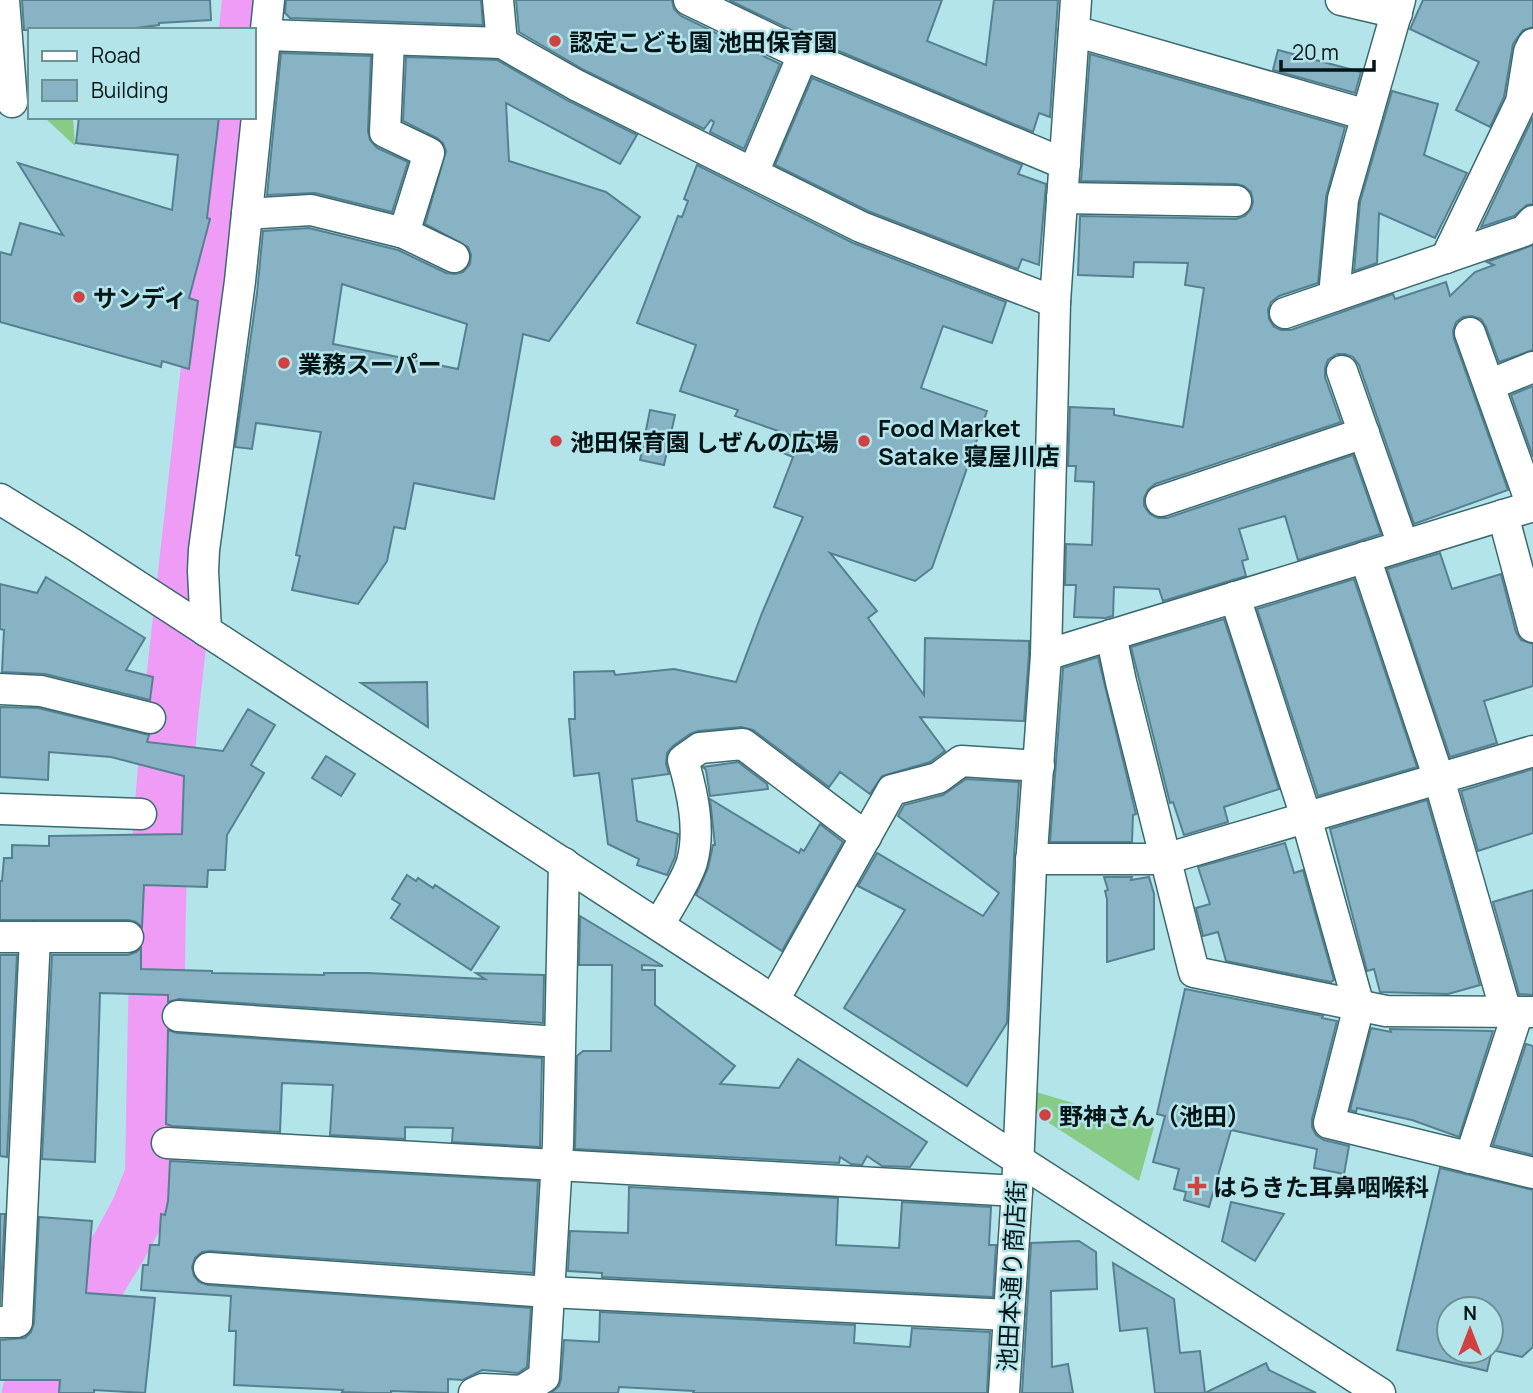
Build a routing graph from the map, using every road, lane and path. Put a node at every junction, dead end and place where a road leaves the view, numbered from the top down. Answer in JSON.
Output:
{"nodes":[{"id":1,"x":4,"y":0,"type":"edge"},
{"id":2,"x":269,"y":0,"type":"edge"},
{"id":3,"x":498,"y":0,"type":"edge"},
{"id":4,"x":689,"y":0,"type":"edge"},
{"id":5,"x":1076,"y":0,"type":"edge"},
{"id":6,"x":1341,"y":0,"type":"edge"},
{"id":7,"x":1399,"y":6,"type":"edge"},
{"id":8,"x":1074,"y":31,"type":"junction"},
{"id":9,"x":266,"y":35,"type":"junction"},
{"id":10,"x":389,"y":40,"type":"junction"},
{"id":11,"x":502,"y":43,"type":"junction"},
{"id":12,"x":1533,"y":44,"type":"edge"},
{"id":13,"x":803,"y":55,"type":"junction"},
{"id":14,"x":12,"y":102,"type":"dead end"},
{"id":15,"x":1367,"y":115,"type":"junction"},
{"id":16,"x":1065,"y":164,"type":"junction"},
{"id":17,"x":753,"y":173,"type":"junction"},
{"id":18,"x":1062,"y":198,"type":"junction"},
{"id":19,"x":1236,"y":201,"type":"dead end"},
{"id":20,"x":247,"y":214,"type":"junction"},
{"id":21,"x":1533,"y":221,"type":"edge"},
{"id":22,"x":404,"y":233,"type":"junction"},
{"id":23,"x":454,"y":257,"type":"dead end"},
{"id":24,"x":1446,"y":257,"type":"junction"},
{"id":25,"x":1334,"y":296,"type":"junction"},
{"id":26,"x":1055,"y":302,"type":"junction"},
{"id":27,"x":1285,"y":313,"type":"dead end"},
{"id":28,"x":1470,"y":333,"type":"dead end"},
{"id":29,"x":1533,"y":367,"type":"edge"},
{"id":30,"x":1342,"y":371,"type":"dead end"},
{"id":31,"x":1489,"y":386,"type":"junction"},
{"id":32,"x":1364,"y":433,"type":"junction"},
{"id":33,"x":0,"y":499,"type":"edge"},
{"id":34,"x":1161,"y":501,"type":"dead end"},
{"id":35,"x":1533,"y":506,"type":"edge"},
{"id":36,"x":1503,"y":515,"type":"junction"},
{"id":37,"x":1403,"y":545,"type":"junction"},
{"id":38,"x":1365,"y":557,"type":"junction"},
{"id":39,"x":1235,"y":597,"type":"junction"},
{"id":40,"x":1533,"y":627,"type":"edge"},
{"id":41,"x":202,"y":628,"type":"junction"},
{"id":42,"x":1111,"y":635,"type":"junction"},
{"id":43,"x":1046,"y":655,"type":"junction"},
{"id":44,"x":0,"y":689,"type":"edge"},
{"id":45,"x":150,"y":718,"type":"dead end"},
{"id":46,"x":1533,"y":751,"type":"edge"},
{"id":47,"x":1039,"y":766,"type":"junction"},
{"id":48,"x":1439,"y":779,"type":"junction"},
{"id":49,"x":0,"y":809,"type":"edge"},
{"id":50,"x":141,"y":814,"type":"dead end"},
{"id":51,"x":1306,"y":817,"type":"junction"},
{"id":52,"x":866,"y":837,"type":"junction"},
{"id":53,"x":1031,"y":859,"type":"junction"},
{"id":54,"x":1166,"y":859,"type":"junction"},
{"id":55,"x":564,"y":863,"type":"junction"},
{"id":56,"x":659,"y":925,"type":"junction"},
{"id":57,"x":0,"y":937,"type":"edge"},
{"id":58,"x":35,"y":937,"type":"junction"},
{"id":59,"x":128,"y":937,"type":"dead end"},
{"id":60,"x":774,"y":1000,"type":"junction"},
{"id":61,"x":1359,"y":1006,"type":"junction"},
{"id":62,"x":1519,"y":1012,"type":"edge"},
{"id":63,"x":178,"y":1017,"type":"dead end"},
{"id":64,"x":559,"y":1042,"type":"junction"},
{"id":65,"x":167,"y":1143,"type":"dead end"},
{"id":66,"x":1470,"y":1158,"type":"junction"},
{"id":67,"x":1017,"y":1159,"type":"junction"},
{"id":68,"x":556,"y":1166,"type":"junction"},
{"id":69,"x":1533,"y":1173,"type":"edge"},
{"id":70,"x":1017,"y":1191,"type":"junction"},
{"id":71,"x":209,"y":1268,"type":"dead end"},
{"id":72,"x":549,"y":1292,"type":"junction"},
{"id":73,"x":1009,"y":1315,"type":"junction"},
{"id":74,"x":0,"y":1322,"type":"edge"},
{"id":75,"x":522,"y":1392,"type":"edge"},
{"id":76,"x":474,"y":1393,"type":"edge"},
{"id":77,"x":1004,"y":1393,"type":"edge"},
{"id":78,"x":1380,"y":1393,"type":"edge"}],
"edges":[{"from":1,"to":14,"type":"street"},
{"from":2,"to":9,"type":"street"},
{"from":3,"to":11,"type":"street"},
{"from":4,"to":13,"type":"street"},
{"from":5,"to":8,"type":"street","name":"池田本通り商店街"},
{"from":6,"to":7,"type":"street"},
{"from":7,"to":15,"type":"street"},
{"from":8,"to":15,"type":"street"},
{"from":8,"to":16,"type":"street","name":"池田本通り商店街"},
{"from":9,"to":10,"type":"street"},
{"from":9,"to":20,"type":"street"},
{"from":10,"to":11,"type":"street"},
{"from":10,"to":22,"type":"street"},
{"from":11,"to":17,"type":"street"},
{"from":12,"to":24,"type":"street"},
{"from":13,"to":16,"type":"street"},
{"from":13,"to":17,"type":"street"},
{"from":15,"to":25,"type":"street"},
{"from":16,"to":18,"type":"street","name":"池田本通り商店街"},
{"from":17,"to":26,"type":"street"},
{"from":18,"to":19,"type":"street"},
{"from":18,"to":26,"type":"street","name":"池田本通り商店街"},
{"from":20,"to":22,"type":"street"},
{"from":20,"to":41,"type":"street"},
{"from":21,"to":24,"type":"street"},
{"from":22,"to":23,"type":"street"},
{"from":24,"to":25,"type":"street"},
{"from":25,"to":27,"type":"street"},
{"from":26,"to":43,"type":"street","name":"池田本通り商店街"},
{"from":28,"to":31,"type":"street"},
{"from":29,"to":31,"type":"street"},
{"from":30,"to":32,"type":"street"},
{"from":31,"to":35,"type":"street"},
{"from":32,"to":34,"type":"street"},
{"from":32,"to":37,"type":"street"},
{"from":33,"to":41,"type":"street"},
{"from":35,"to":36,"type":"street"},
{"from":36,"to":37,"type":"street"},
{"from":36,"to":40,"type":"street"},
{"from":37,"to":38,"type":"street"},
{"from":38,"to":39,"type":"street"},
{"from":38,"to":48,"type":"street"},
{"from":39,"to":42,"type":"street"},
{"from":39,"to":51,"type":"street"},
{"from":41,"to":55,"type":"street"},
{"from":42,"to":43,"type":"street"},
{"from":42,"to":54,"type":"street"},
{"from":43,"to":47,"type":"street","name":"池田本通り商店街"},
{"from":44,"to":45,"type":"street"},
{"from":46,"to":48,"type":"street"},
{"from":47,"to":52,"type":"street"},
{"from":47,"to":53,"type":"street","name":"池田本通り商店街"},
{"from":48,"to":51,"type":"street"},
{"from":48,"to":62,"type":"street"},
{"from":49,"to":50,"type":"street"},
{"from":51,"to":54,"type":"street"},
{"from":51,"to":61,"type":"street"},
{"from":52,"to":56,"type":"street"},
{"from":52,"to":60,"type":"street"},
{"from":53,"to":54,"type":"street"},
{"from":53,"to":67,"type":"street","name":"池田本通り商店街"},
{"from":54,"to":61,"type":"street"},
{"from":55,"to":56,"type":"street"},
{"from":55,"to":64,"type":"street"},
{"from":56,"to":60,"type":"street"},
{"from":57,"to":58,"type":"street"},
{"from":58,"to":59,"type":"street"},
{"from":58,"to":74,"type":"street"},
{"from":60,"to":67,"type":"street"},
{"from":61,"to":62,"type":"street"},
{"from":61,"to":66,"type":"street"},
{"from":62,"to":66,"type":"street"},
{"from":63,"to":64,"type":"street"},
{"from":64,"to":68,"type":"street"},
{"from":65,"to":68,"type":"street"},
{"from":66,"to":69,"type":"street"},
{"from":67,"to":70,"type":"street","name":"池田本通り商店街"},
{"from":67,"to":78,"type":"street"},
{"from":68,"to":70,"type":"street"},
{"from":68,"to":72,"type":"street"},
{"from":70,"to":73,"type":"street","name":"池田本通り商店街"},
{"from":71,"to":72,"type":"street"},
{"from":72,"to":73,"type":"street"},
{"from":72,"to":75,"type":"street"},
{"from":73,"to":77,"type":"street","name":"池田本通り商店街"},
{"from":75,"to":76,"type":"street"}]}
